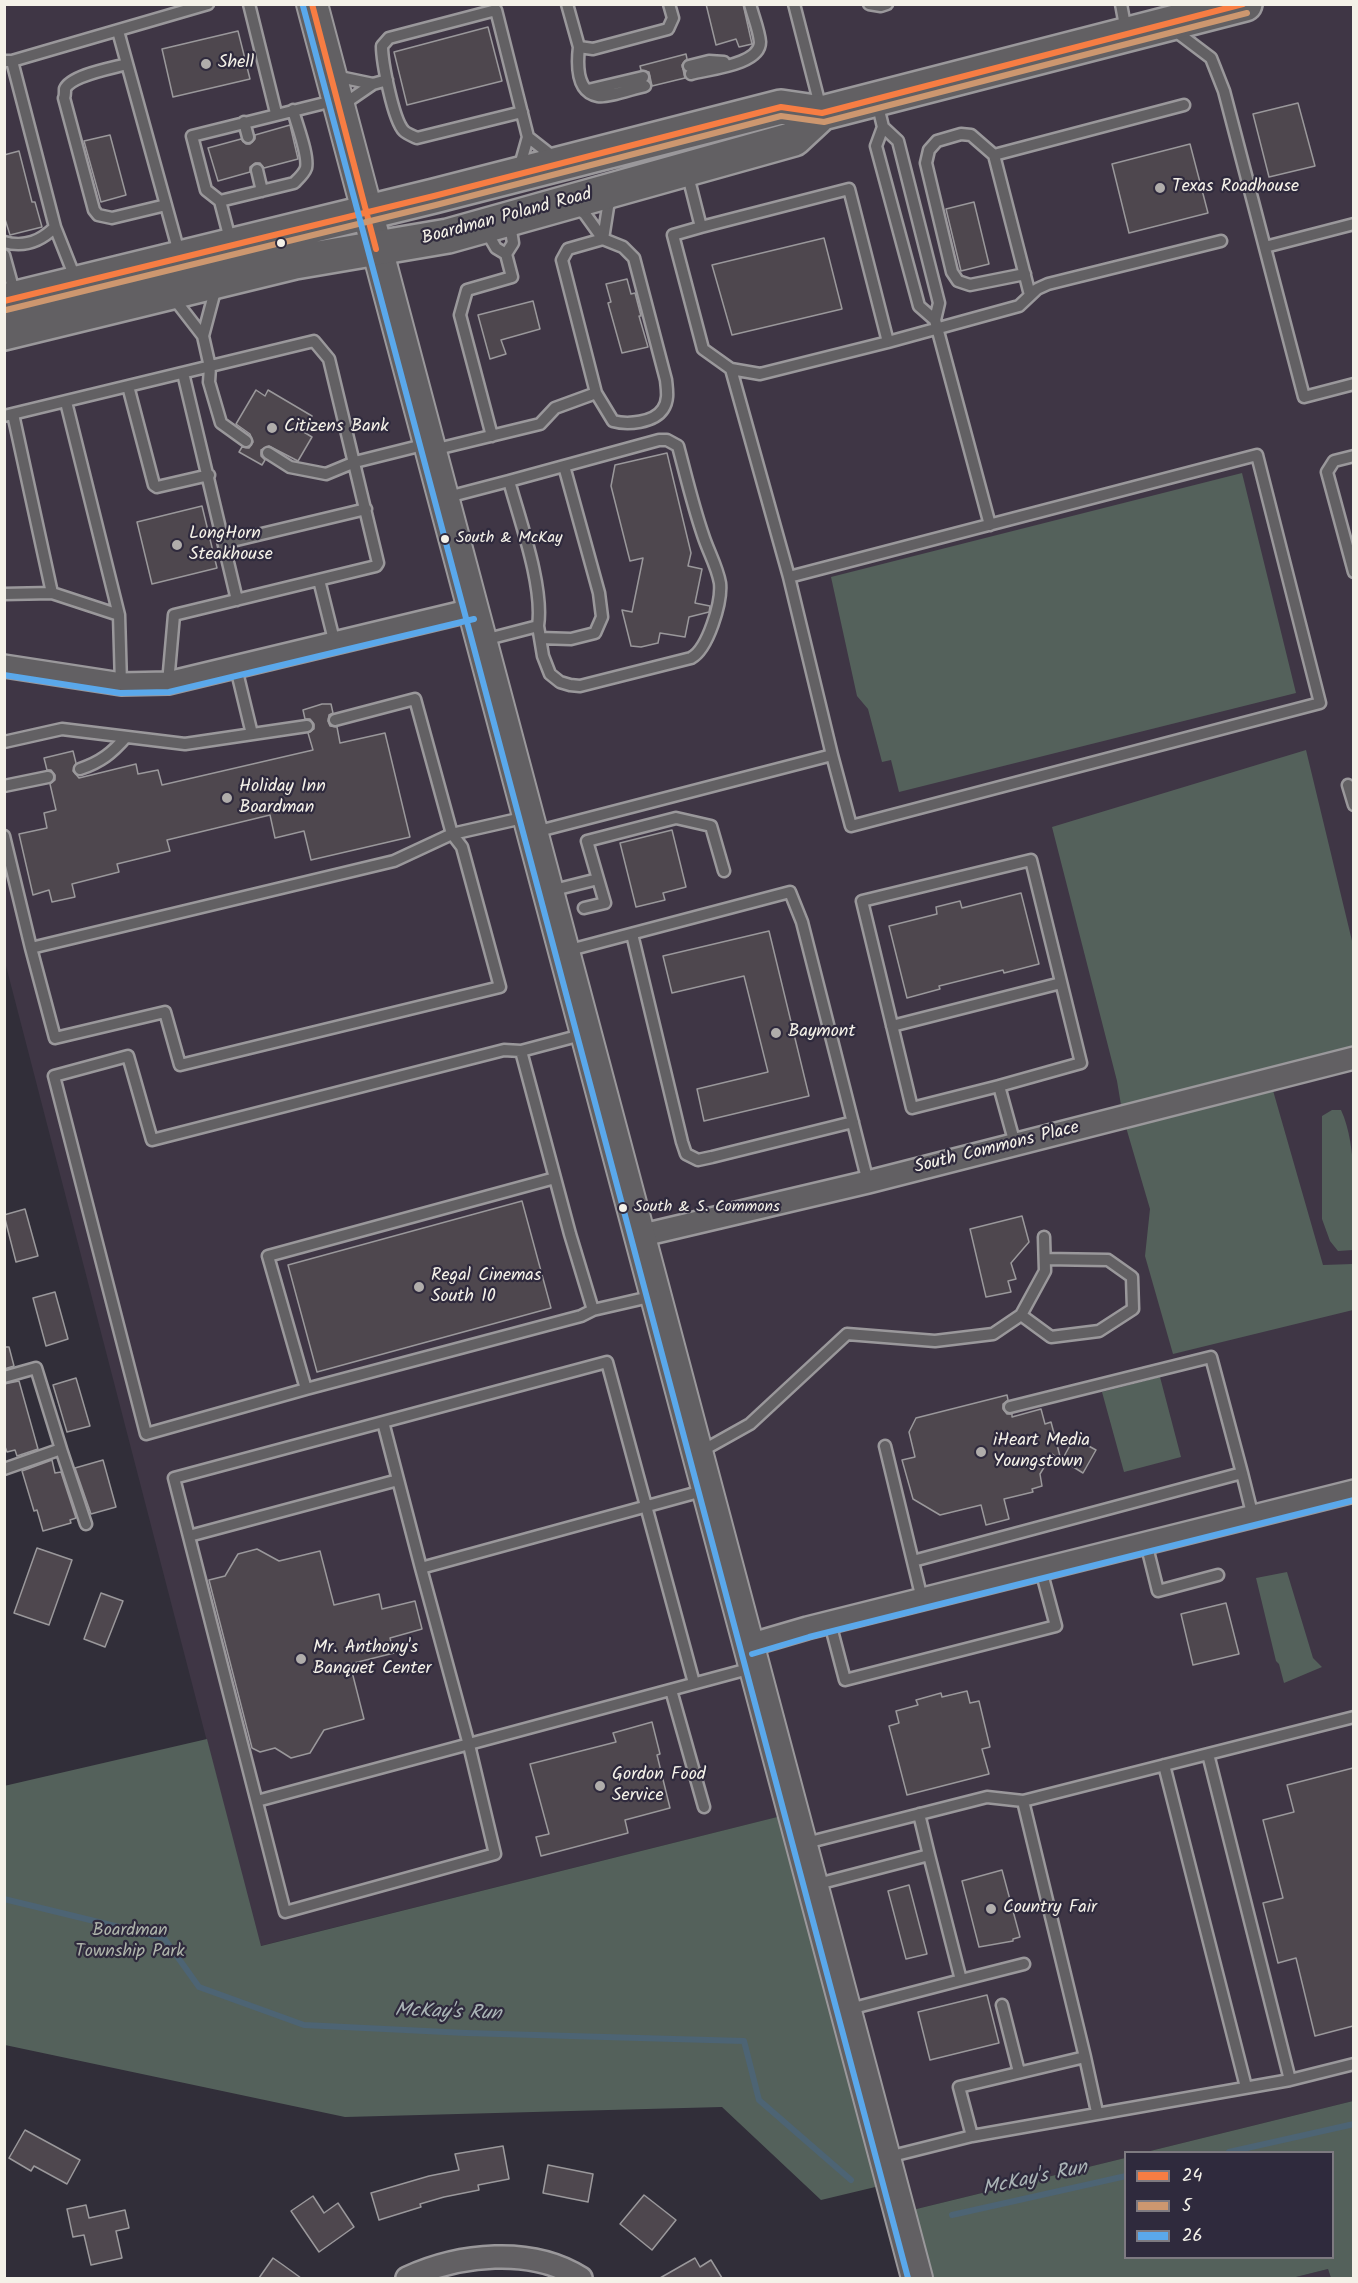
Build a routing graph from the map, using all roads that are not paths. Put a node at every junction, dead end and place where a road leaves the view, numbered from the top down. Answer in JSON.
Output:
{"nodes":[{"id":1,"x":208,"y":4,"type":"edge"},
{"id":2,"x":249,"y":4,"type":"edge"},
{"id":3,"x":312,"y":4,"type":"edge"},
{"id":4,"x":567,"y":4,"type":"edge"},
{"id":5,"x":669,"y":4,"type":"edge"},
{"id":6,"x":750,"y":4,"type":"edge"},
{"id":7,"x":794,"y":4,"type":"edge"},
{"id":8,"x":869,"y":4,"type":"edge"},
{"id":9,"x":887,"y":4,"type":"edge"},
{"id":10,"x":1245,"y":4,"type":"edge"},
{"id":11,"x":1124,"y":19,"type":"edge"},
{"id":12,"x":1166,"y":24,"type":"junction"},
{"id":13,"x":118,"y":31,"type":"junction"},
{"id":14,"x":579,"y":48,"type":"junction"},
{"id":15,"x":8,"y":61,"type":"edge"},
{"id":16,"x":127,"y":64,"type":"junction"},
{"id":17,"x":690,"y":70,"type":"dead end"},
{"id":18,"x":387,"y":80,"type":"junction"},
{"id":19,"x":644,"y":81,"type":"dead end"},
{"id":20,"x":373,"y":84,"type":"junction"},
{"id":21,"x":336,"y":94,"type":"junction"},
{"id":22,"x":1184,"y":105,"type":"dead end"},
{"id":23,"x":293,"y":110,"type":"junction"},
{"id":24,"x":522,"y":112,"type":"junction"},
{"id":25,"x":822,"y":113,"type":"junction"},
{"id":26,"x":879,"y":113,"type":"junction"},
{"id":27,"x":276,"y":114,"type":"junction"},
{"id":28,"x":244,"y":122,"type":"junction"},
{"id":29,"x":528,"y":136,"type":"junction"},
{"id":30,"x":248,"y":137,"type":"dead end"},
{"id":31,"x":994,"y":155,"type":"junction"},
{"id":32,"x":561,"y":164,"type":"junction"},
{"id":33,"x":686,"y":169,"type":"junction"},
{"id":34,"x":257,"y":170,"type":"dead end"},
{"id":35,"x":518,"y":175,"type":"junction"},
{"id":36,"x":615,"y":189,"type":"junction"},
{"id":37,"x":262,"y":191,"type":"junction"},
{"id":38,"x":220,"y":201,"type":"junction"},
{"id":39,"x":570,"y":202,"type":"junction"},
{"id":40,"x":166,"y":205,"type":"junction"},
{"id":41,"x":366,"y":213,"type":"junction"},
{"id":42,"x":496,"y":222,"type":"junction"},
{"id":43,"x":1353,"y":224,"type":"edge"},
{"id":44,"x":56,"y":227,"type":"junction"},
{"id":45,"x":701,"y":227,"type":"junction"},
{"id":46,"x":603,"y":239,"type":"junction"},
{"id":47,"x":1221,"y":241,"type":"dead end"},
{"id":48,"x":4,"y":242,"type":"edge"},
{"id":49,"x":231,"y":246,"type":"junction"},
{"id":50,"x":1265,"y":247,"type":"junction"},
{"id":51,"x":376,"y":249,"type":"junction"},
{"id":52,"x":506,"y":254,"type":"junction"},
{"id":53,"x":4,"y":255,"type":"edge"},
{"id":54,"x":180,"y":258,"type":"junction"},
{"id":55,"x":1025,"y":274,"type":"junction"},
{"id":56,"x":217,"y":281,"type":"junction"},
{"id":57,"x":77,"y":283,"type":"junction"},
{"id":58,"x":169,"y":293,"type":"junction"},
{"id":59,"x":1030,"y":295,"type":"junction"},
{"id":60,"x":10,"y":299,"type":"edge"},
{"id":61,"x":936,"y":323,"type":"junction"},
{"id":62,"x":4,"y":333,"type":"edge"},
{"id":63,"x":203,"y":336,"type":"junction"},
{"id":64,"x":888,"y":342,"type":"junction"},
{"id":65,"x":210,"y":367,"type":"junction"},
{"id":66,"x":731,"y":369,"type":"junction"},
{"id":67,"x":183,"y":373,"type":"junction"},
{"id":68,"x":1353,"y":384,"type":"edge"},
{"id":69,"x":128,"y":386,"type":"junction"},
{"id":70,"x":596,"y":393,"type":"junction"},
{"id":71,"x":66,"y":402,"type":"junction"},
{"id":72,"x":9,"y":415,"type":"edge"},
{"id":73,"x":492,"y":436,"type":"junction"},
{"id":74,"x":246,"y":441,"type":"dead end"},
{"id":75,"x":429,"y":447,"type":"junction"},
{"id":76,"x":268,"y":453,"type":"dead end"},
{"id":77,"x":1353,"y":456,"type":"edge"},
{"id":78,"x":355,"y":462,"type":"junction"},
{"id":79,"x":564,"y":466,"type":"junction"},
{"id":80,"x":209,"y":475,"type":"junction"},
{"id":81,"x":509,"y":481,"type":"junction"},
{"id":82,"x":442,"y":498,"type":"junction"},
{"id":83,"x":366,"y":509,"type":"junction"},
{"id":84,"x":990,"y":525,"type":"junction"},
{"id":85,"x":224,"y":543,"type":"junction"},
{"id":86,"x":1353,"y":572,"type":"edge"},
{"id":87,"x":789,"y":577,"type":"junction"},
{"id":88,"x":319,"y":580,"type":"junction"},
{"id":89,"x":52,"y":593,"type":"junction"},
{"id":90,"x":4,"y":594,"type":"edge"},
{"id":91,"x":237,"y":600,"type":"junction"},
{"id":92,"x":472,"y":610,"type":"junction"},
{"id":93,"x":119,"y":615,"type":"junction"},
{"id":94,"x":539,"y":632,"type":"junction"},
{"id":95,"x":480,"y":640,"type":"junction"},
{"id":96,"x":335,"y":644,"type":"junction"},
{"id":97,"x":4,"y":666,"type":"edge"},
{"id":98,"x":236,"y":668,"type":"junction"},
{"id":99,"x":168,"y":683,"type":"junction"},
{"id":100,"x":121,"y":684,"type":"junction"},
{"id":101,"x":335,"y":720,"type":"dead end"},
{"id":102,"x":307,"y":726,"type":"dead end"},
{"id":103,"x":252,"y":734,"type":"junction"},
{"id":104,"x":126,"y":736,"type":"junction"},
{"id":105,"x":4,"y":742,"type":"edge"},
{"id":106,"x":832,"y":755,"type":"junction"},
{"id":107,"x":80,"y":769,"type":"dead end"},
{"id":108,"x":48,"y":777,"type":"dead end"},
{"id":109,"x":1348,"y":785,"type":"dead end"},
{"id":110,"x":4,"y":786,"type":"edge"},
{"id":111,"x":1353,"y":806,"type":"edge"},
{"id":112,"x":529,"y":825,"type":"junction"},
{"id":113,"x":452,"y":834,"type":"junction"},
{"id":114,"x":5,"y":839,"type":"edge"},
{"id":115,"x":724,"y":871,"type":"dead end"},
{"id":116,"x":598,"y":879,"type":"junction"},
{"id":117,"x":547,"y":892,"type":"junction"},
{"id":118,"x":584,"y":908,"type":"dead end"},
{"id":119,"x":632,"y":934,"type":"junction"},
{"id":120,"x":32,"y":948,"type":"junction"},
{"id":121,"x":563,"y":951,"type":"junction"},
{"id":122,"x":1061,"y":983,"type":"junction"},
{"id":123,"x":892,"y":1026,"type":"junction"},
{"id":124,"x":585,"y":1034,"type":"junction"},
{"id":125,"x":521,"y":1052,"type":"junction"},
{"id":126,"x":1353,"y":1060,"type":"edge"},
{"id":127,"x":999,"y":1086,"type":"junction"},
{"id":128,"x":853,"y":1122,"type":"junction"},
{"id":129,"x":1015,"y":1144,"type":"junction"},
{"id":130,"x":555,"y":1178,"type":"junction"},
{"id":131,"x":868,"y":1182,"type":"junction"},
{"id":132,"x":639,"y":1236,"type":"junction"},
{"id":133,"x":1044,"y":1237,"type":"dead end"},
{"id":134,"x":1045,"y":1259,"type":"junction"},
{"id":135,"x":655,"y":1296,"type":"junction"},
{"id":136,"x":593,"y":1310,"type":"junction"},
{"id":137,"x":1021,"y":1315,"type":"junction"},
{"id":138,"x":4,"y":1377,"type":"edge"},
{"id":139,"x":306,"y":1389,"type":"junction"},
{"id":140,"x":1010,"y":1407,"type":"dead end"},
{"id":141,"x":382,"y":1422,"type":"junction"},
{"id":142,"x":885,"y":1446,"type":"dead end"},
{"id":143,"x":61,"y":1449,"type":"junction"},
{"id":144,"x":697,"y":1453,"type":"junction"},
{"id":145,"x":4,"y":1469,"type":"edge"},
{"id":146,"x":1242,"y":1473,"type":"junction"},
{"id":147,"x":398,"y":1480,"type":"junction"},
{"id":148,"x":706,"y":1490,"type":"junction"},
{"id":149,"x":1353,"y":1491,"type":"edge"},
{"id":150,"x":646,"y":1506,"type":"junction"},
{"id":151,"x":1253,"y":1516,"type":"junction"},
{"id":152,"x":86,"y":1524,"type":"dead end"},
{"id":153,"x":189,"y":1536,"type":"junction"},
{"id":154,"x":1146,"y":1543,"type":"junction"},
{"id":155,"x":913,"y":1561,"type":"junction"},
{"id":156,"x":421,"y":1568,"type":"junction"},
{"id":157,"x":1041,"y":1570,"type":"junction"},
{"id":158,"x":1218,"y":1575,"type":"dead end"},
{"id":159,"x":922,"y":1599,"type":"junction"},
{"id":160,"x":830,"y":1623,"type":"junction"},
{"id":161,"x":752,"y":1656,"type":"junction"},
{"id":162,"x":694,"y":1683,"type":"junction"},
{"id":163,"x":671,"y":1690,"type":"junction"},
{"id":164,"x":1353,"y":1717,"type":"edge"},
{"id":165,"x":469,"y":1745,"type":"junction"},
{"id":166,"x":1208,"y":1754,"type":"junction"},
{"id":167,"x":1164,"y":1765,"type":"junction"},
{"id":168,"x":257,"y":1801,"type":"junction"},
{"id":169,"x":1023,"y":1801,"type":"junction"},
{"id":170,"x":704,"y":1807,"type":"dead end"},
{"id":171,"x":919,"y":1814,"type":"junction"},
{"id":172,"x":802,"y":1844,"type":"junction"},
{"id":173,"x":929,"y":1855,"type":"junction"},
{"id":174,"x":813,"y":1885,"type":"junction"},
{"id":175,"x":1024,"y":1964,"type":"dead end"},
{"id":176,"x":961,"y":1980,"type":"junction"},
{"id":177,"x":1002,"y":2005,"type":"dead end"},
{"id":178,"x":846,"y":2010,"type":"junction"},
{"id":179,"x":1085,"y":2057,"type":"junction"},
{"id":180,"x":1353,"y":2064,"type":"edge"},
{"id":181,"x":1019,"y":2072,"type":"junction"},
{"id":182,"x":1290,"y":2080,"type":"junction"},
{"id":183,"x":1246,"y":2087,"type":"junction"},
{"id":184,"x":1097,"y":2112,"type":"junction"},
{"id":185,"x":972,"y":2136,"type":"junction"},
{"id":186,"x":885,"y":2158,"type":"junction"},
{"id":187,"x":406,"y":2278,"type":"edge"},
{"id":188,"x":581,"y":2278,"type":"edge"},
{"id":189,"x":917,"y":2278,"type":"edge"}],
"edges":[{"from":1,"to":13,"type":"lane"},
{"from":2,"to":27,"type":"lane"},
{"from":3,"to":21,"type":"main road"},
{"from":4,"to":14,"type":"lane"},
{"from":5,"to":14,"type":"lane"},
{"from":6,"to":17,"type":"lane"},
{"from":7,"to":25,"type":"lane"},
{"from":8,"to":9,"type":"lane"},
{"from":10,"to":12,"type":"main road","name":"Boardman Poland Road"},
{"from":11,"to":12,"type":"main road","name":"Boardman Poland Road"},
{"from":11,"to":26,"type":"main road","name":"Boardman Poland Road"},
{"from":12,"to":50,"type":"lane"},
{"from":13,"to":15,"type":"lane"},
{"from":13,"to":16,"type":"lane"},
{"from":14,"to":19,"type":"lane"},
{"from":15,"to":44,"type":"lane"},
{"from":16,"to":40,"type":"lane"},
{"from":16,"to":40,"type":"lane"},
{"from":18,"to":20,"type":"lane"},
{"from":18,"to":24,"type":"lane"},
{"from":18,"to":24,"type":"lane"},
{"from":20,"to":21,"type":"lane"},
{"from":20,"to":21,"type":"lane"},
{"from":21,"to":23,"type":"lane"},
{"from":21,"to":41,"type":"main road"},
{"from":22,"to":31,"type":"lane"},
{"from":23,"to":27,"type":"lane"},
{"from":23,"to":37,"type":"lane"},
{"from":24,"to":29,"type":"lane"},
{"from":25,"to":26,"type":"main road","name":"Boardman Poland Road"},
{"from":25,"to":32,"type":"main road","name":"Boardman Poland Road"},
{"from":25,"to":33,"type":"main road","name":"Boardman Poland Road"},
{"from":26,"to":61,"type":"lane"},
{"from":26,"to":61,"type":"lane"},
{"from":27,"to":28,"type":"lane"},
{"from":28,"to":30,"type":"lane"},
{"from":28,"to":38,"type":"lane"},
{"from":29,"to":32,"type":"lane"},
{"from":29,"to":35,"type":"lane"},
{"from":31,"to":55,"type":"lane"},
{"from":31,"to":55,"type":"lane"},
{"from":32,"to":35,"type":"main road","name":"Boardman Poland Road"},
{"from":33,"to":36,"type":"main road","name":"Boardman Poland Road"},
{"from":33,"to":45,"type":"lane"},
{"from":34,"to":37,"type":"lane"},
{"from":35,"to":41,"type":"main road","name":"Boardman Poland Road"},
{"from":36,"to":39,"type":"main road","name":"Boardman Poland Road"},
{"from":36,"to":46,"type":"lane"},
{"from":37,"to":38,"type":"lane"},
{"from":38,"to":49,"type":"lane"},
{"from":39,"to":42,"type":"main road","name":"Boardman Poland Road"},
{"from":39,"to":46,"type":"lane"},
{"from":40,"to":54,"type":"lane"},
{"from":41,"to":49,"type":"main road","name":"Boardman Poland Road"},
{"from":41,"to":51,"type":"main road"},
{"from":42,"to":51,"type":"main road","name":"Boardman Poland Road"},
{"from":42,"to":52,"type":"lane"},
{"from":42,"to":52,"type":"lane"},
{"from":43,"to":50,"type":"lane"},
{"from":44,"to":48,"type":"lane"},
{"from":44,"to":57,"type":"lane"},
{"from":45,"to":64,"type":"lane"},
{"from":45,"to":66,"type":"lane"},
{"from":46,"to":70,"type":"lane"},
{"from":46,"to":70,"type":"lane"},
{"from":47,"to":59,"type":"lane"},
{"from":49,"to":54,"type":"main road","name":"Boardman Poland Road"},
{"from":50,"to":68,"type":"lane"},
{"from":51,"to":56,"type":"main road","name":"Boardman Poland Road"},
{"from":51,"to":75,"type":"main road"},
{"from":52,"to":73,"type":"lane"},
{"from":53,"to":60,"type":"lane"},
{"from":54,"to":57,"type":"main road","name":"Boardman Poland Road"},
{"from":55,"to":59,"type":"lane"},
{"from":56,"to":58,"type":"main road","name":"Boardman Poland Road"},
{"from":56,"to":63,"type":"lane"},
{"from":57,"to":60,"type":"main road","name":"Boardman Poland Road"},
{"from":58,"to":62,"type":"main road","name":"Boardman Poland Road"},
{"from":58,"to":63,"type":"lane"},
{"from":59,"to":61,"type":"lane"},
{"from":61,"to":64,"type":"lane"},
{"from":61,"to":84,"type":"lane"},
{"from":63,"to":65,"type":"lane"},
{"from":64,"to":66,"type":"lane"},
{"from":65,"to":67,"type":"lane"},
{"from":65,"to":74,"type":"lane"},
{"from":65,"to":78,"type":"lane"},
{"from":66,"to":87,"type":"lane"},
{"from":67,"to":69,"type":"lane"},
{"from":67,"to":80,"type":"lane"},
{"from":69,"to":71,"type":"lane"},
{"from":69,"to":80,"type":"lane"},
{"from":70,"to":73,"type":"lane"},
{"from":71,"to":72,"type":"lane"},
{"from":71,"to":93,"type":"lane"},
{"from":72,"to":89,"type":"lane"},
{"from":73,"to":75,"type":"lane"},
{"from":75,"to":78,"type":"lane"},
{"from":75,"to":82,"type":"main road"},
{"from":76,"to":78,"type":"lane"},
{"from":77,"to":86,"type":"lane"},
{"from":78,"to":83,"type":"lane"},
{"from":79,"to":81,"type":"lane"},
{"from":79,"to":94,"type":"lane"},
{"from":79,"to":94,"type":"lane"},
{"from":80,"to":85,"type":"lane"},
{"from":81,"to":82,"type":"lane"},
{"from":81,"to":94,"type":"lane"},
{"from":82,"to":92,"type":"main road"},
{"from":83,"to":85,"type":"lane"},
{"from":83,"to":88,"type":"lane"},
{"from":84,"to":87,"type":"lane"},
{"from":84,"to":106,"type":"lane"},
{"from":85,"to":91,"type":"lane"},
{"from":87,"to":106,"type":"lane"},
{"from":88,"to":91,"type":"lane"},
{"from":88,"to":96,"type":"lane"},
{"from":89,"to":90,"type":"lane"},
{"from":89,"to":93,"type":"lane"},
{"from":91,"to":99,"type":"lane"},
{"from":92,"to":95,"type":"main road"},
{"from":92,"to":96,"type":"street"},
{"from":93,"to":100,"type":"lane"},
{"from":94,"to":95,"type":"lane"},
{"from":95,"to":112,"type":"main road"},
{"from":96,"to":98,"type":"street"},
{"from":97,"to":100,"type":"street"},
{"from":98,"to":99,"type":"street"},
{"from":98,"to":103,"type":"lane"},
{"from":99,"to":100,"type":"street"},
{"from":101,"to":113,"type":"lane"},
{"from":102,"to":103,"type":"lane"},
{"from":103,"to":104,"type":"lane"},
{"from":104,"to":105,"type":"lane"},
{"from":104,"to":107,"type":"lane"},
{"from":106,"to":112,"type":"lane"},
{"from":108,"to":110,"type":"lane"},
{"from":109,"to":111,"type":"lane"},
{"from":112,"to":113,"type":"lane"},
{"from":112,"to":117,"type":"main road"},
{"from":113,"to":120,"type":"lane"},
{"from":113,"to":120,"type":"lane"},
{"from":114,"to":120,"type":"lane"},
{"from":115,"to":116,"type":"lane"},
{"from":116,"to":117,"type":"lane"},
{"from":116,"to":118,"type":"lane"},
{"from":117,"to":121,"type":"main road"},
{"from":119,"to":121,"type":"lane"},
{"from":119,"to":128,"type":"lane"},
{"from":119,"to":128,"type":"lane"},
{"from":121,"to":124,"type":"main road"},
{"from":122,"to":123,"type":"lane"},
{"from":122,"to":123,"type":"lane"},
{"from":122,"to":127,"type":"lane"},
{"from":123,"to":127,"type":"lane"},
{"from":124,"to":125,"type":"lane"},
{"from":124,"to":132,"type":"main road"},
{"from":125,"to":130,"type":"lane"},
{"from":125,"to":139,"type":"lane"},
{"from":126,"to":129,"type":"street","name":"South Commons Place"},
{"from":127,"to":129,"type":"lane"},
{"from":128,"to":131,"type":"lane"},
{"from":129,"to":131,"type":"street","name":"South Commons Place"},
{"from":130,"to":136,"type":"lane"},
{"from":130,"to":139,"type":"lane"},
{"from":131,"to":132,"type":"street","name":"South Commons Place"},
{"from":132,"to":135,"type":"main road"},
{"from":133,"to":134,"type":"lane"},
{"from":134,"to":137,"type":"lane"},
{"from":134,"to":137,"type":"lane"},
{"from":135,"to":136,"type":"lane"},
{"from":135,"to":144,"type":"main road"},
{"from":136,"to":139,"type":"lane"},
{"from":137,"to":144,"type":"lane"},
{"from":138,"to":143,"type":"lane"},
{"from":140,"to":146,"type":"lane"},
{"from":141,"to":147,"type":"lane"},
{"from":141,"to":150,"type":"lane"},
{"from":141,"to":153,"type":"lane"},
{"from":142,"to":155,"type":"lane"},
{"from":143,"to":145,"type":"lane"},
{"from":143,"to":152,"type":"lane"},
{"from":144,"to":148,"type":"main road"},
{"from":146,"to":151,"type":"lane"},
{"from":146,"to":155,"type":"lane"},
{"from":147,"to":153,"type":"lane"},
{"from":147,"to":156,"type":"lane"},
{"from":148,"to":150,"type":"lane"},
{"from":148,"to":161,"type":"main road"},
{"from":149,"to":151,"type":"street"},
{"from":150,"to":156,"type":"lane"},
{"from":150,"to":162,"type":"lane"},
{"from":151,"to":154,"type":"street"},
{"from":153,"to":168,"type":"lane"},
{"from":154,"to":157,"type":"street"},
{"from":154,"to":158,"type":"lane"},
{"from":155,"to":159,"type":"lane"},
{"from":156,"to":165,"type":"lane"},
{"from":157,"to":159,"type":"street"},
{"from":157,"to":160,"type":"lane"},
{"from":159,"to":160,"type":"street"},
{"from":160,"to":161,"type":"street"},
{"from":161,"to":162,"type":"lane"},
{"from":161,"to":172,"type":"main road"},
{"from":162,"to":163,"type":"lane"},
{"from":163,"to":165,"type":"lane"},
{"from":163,"to":170,"type":"lane"},
{"from":164,"to":166,"type":"lane"},
{"from":165,"to":168,"type":"lane"},
{"from":165,"to":168,"type":"lane"},
{"from":166,"to":167,"type":"lane"},
{"from":166,"to":182,"type":"lane"},
{"from":167,"to":169,"type":"lane"},
{"from":167,"to":183,"type":"lane"},
{"from":169,"to":171,"type":"lane"},
{"from":169,"to":179,"type":"lane"},
{"from":171,"to":172,"type":"lane"},
{"from":171,"to":173,"type":"lane"},
{"from":172,"to":174,"type":"main road"},
{"from":173,"to":174,"type":"lane"},
{"from":173,"to":176,"type":"lane"},
{"from":174,"to":178,"type":"main road"},
{"from":175,"to":176,"type":"lane"},
{"from":176,"to":178,"type":"lane"},
{"from":177,"to":181,"type":"lane"},
{"from":178,"to":186,"type":"main road"},
{"from":179,"to":181,"type":"lane"},
{"from":179,"to":184,"type":"lane"},
{"from":180,"to":182,"type":"lane"},
{"from":181,"to":185,"type":"lane"},
{"from":182,"to":183,"type":"lane"},
{"from":183,"to":184,"type":"lane"},
{"from":184,"to":185,"type":"lane"},
{"from":185,"to":186,"type":"lane"},
{"from":186,"to":189,"type":"main road"},
{"from":187,"to":188,"type":"street"}]}
